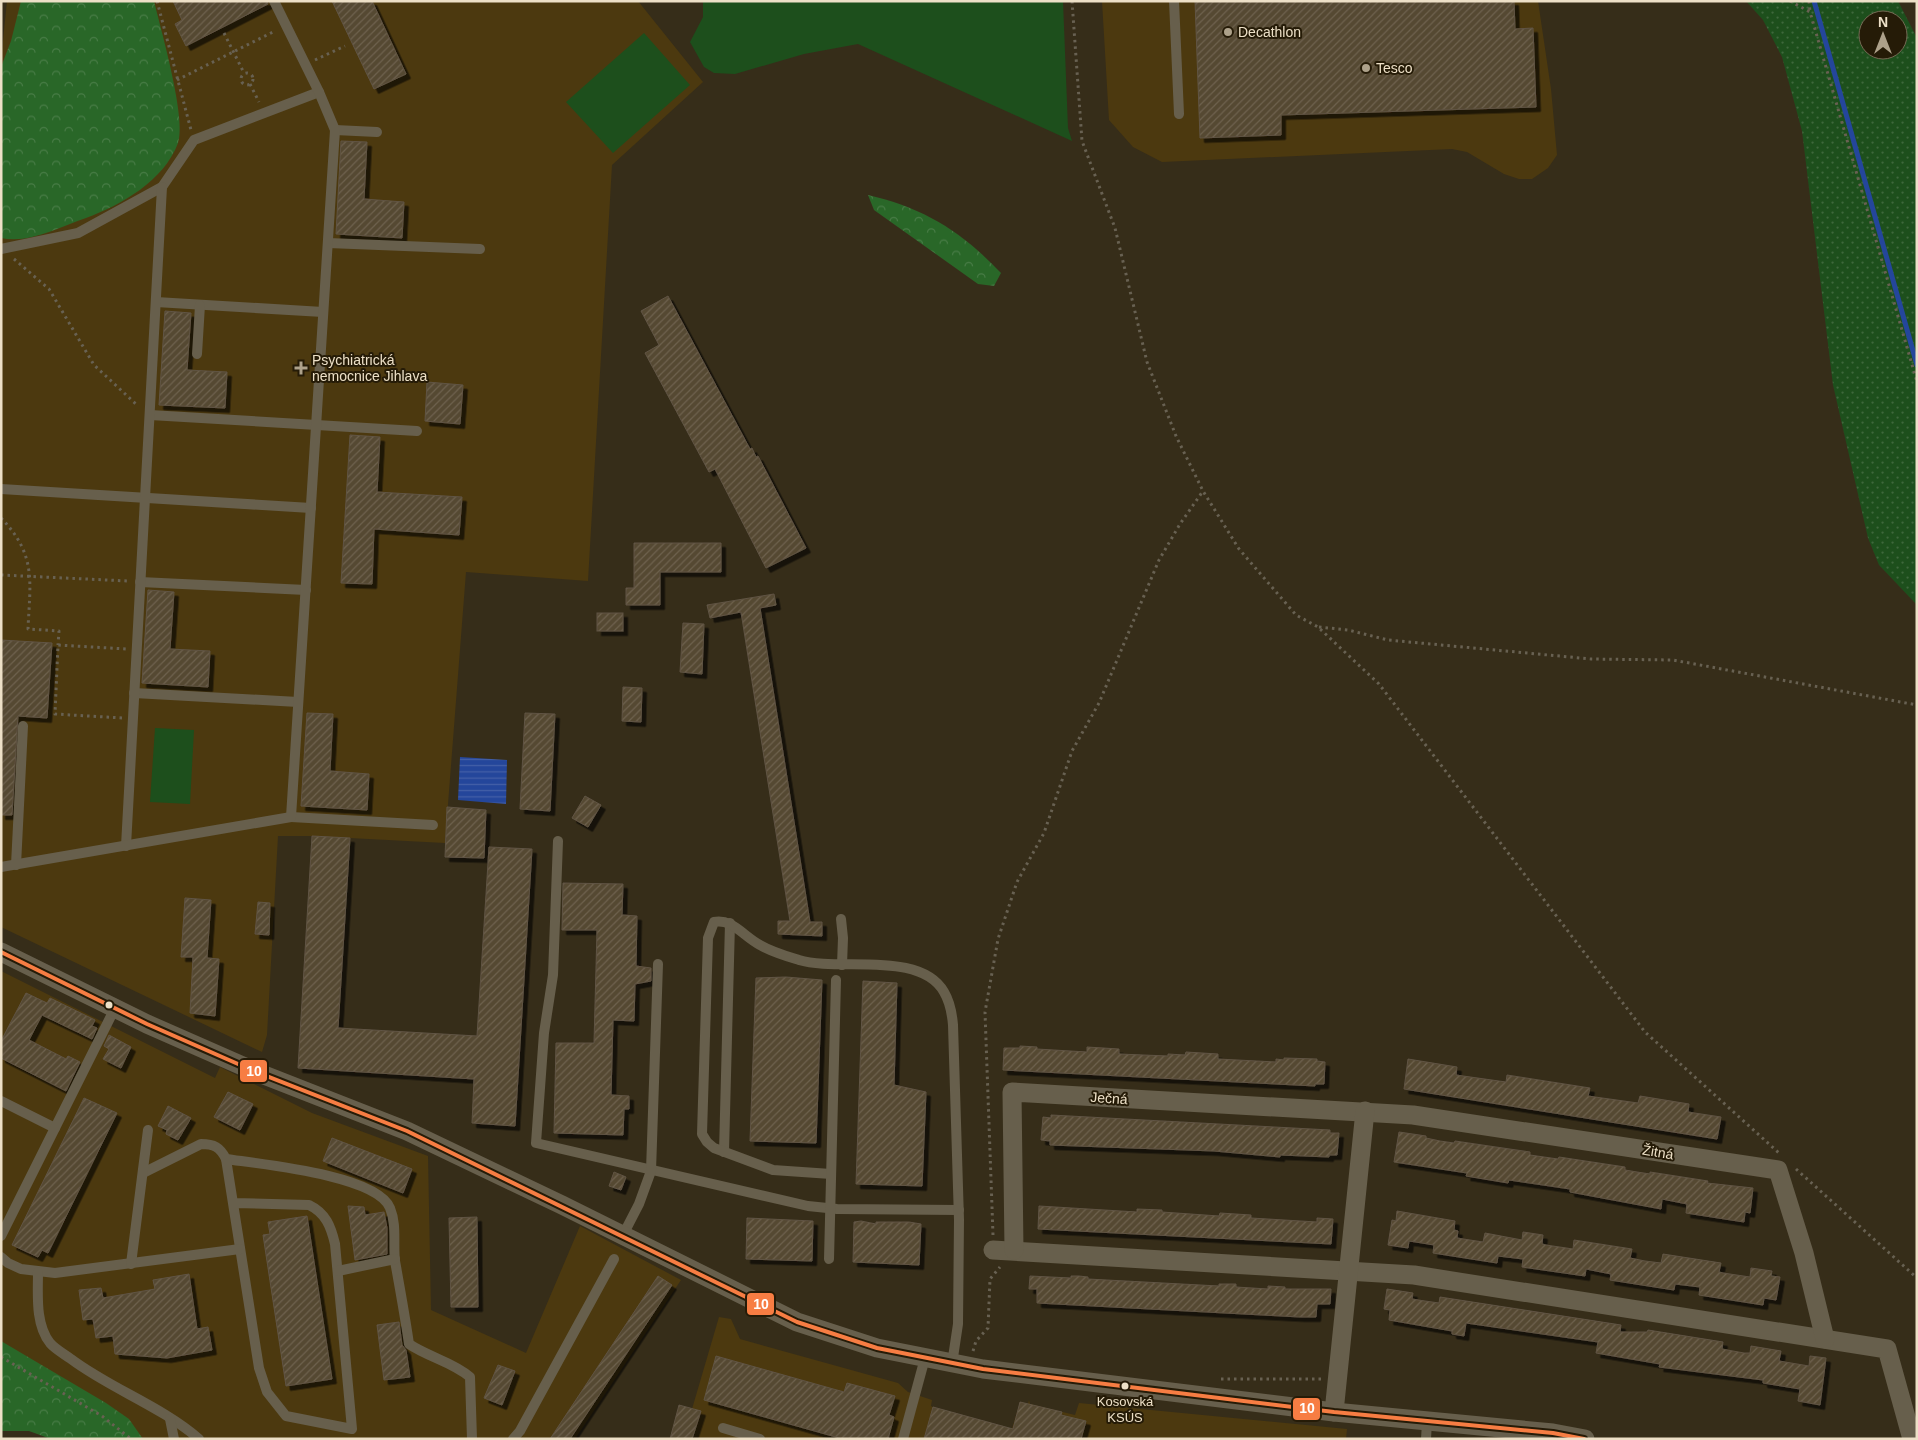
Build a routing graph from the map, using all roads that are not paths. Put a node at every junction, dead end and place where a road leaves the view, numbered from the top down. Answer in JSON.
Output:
{"nodes":[{"id":1,"x":274,"y":1,"type":"edge"},
{"id":2,"x":1174,"y":1,"type":"edge"},
{"id":3,"x":319,"y":92,"type":"junction"},
{"id":4,"x":1179,"y":114,"type":"dead end"},
{"id":5,"x":335,"y":130,"type":"junction"},
{"id":6,"x":377,"y":132,"type":"dead end"},
{"id":7,"x":162,"y":186,"type":"junction"},
{"id":8,"x":328,"y":243,"type":"junction"},
{"id":9,"x":1,"y":249,"type":"edge"},
{"id":10,"x":480,"y":249,"type":"dead end"},
{"id":11,"x":156,"y":302,"type":"junction"},
{"id":12,"x":200,"y":305,"type":"junction"},
{"id":13,"x":324,"y":312,"type":"junction"},
{"id":14,"x":197,"y":354,"type":"dead end"},
{"id":15,"x":150,"y":415,"type":"junction"},
{"id":16,"x":316,"y":426,"type":"junction"},
{"id":17,"x":417,"y":431,"type":"dead end"},
{"id":18,"x":1,"y":489,"type":"edge"},
{"id":19,"x":145,"y":498,"type":"junction"},
{"id":20,"x":311,"y":508,"type":"junction"},
{"id":21,"x":140,"y":582,"type":"junction"},
{"id":22,"x":306,"y":590,"type":"junction"},
{"id":23,"x":134,"y":693,"type":"junction"},
{"id":24,"x":298,"y":702,"type":"junction"},
{"id":25,"x":23,"y":726,"type":"dead end"},
{"id":26,"x":291,"y":817,"type":"junction"},
{"id":27,"x":433,"y":825,"type":"dead end"},
{"id":28,"x":558,"y":841,"type":"dead end"},
{"id":29,"x":126,"y":846,"type":"junction"},
{"id":30,"x":16,"y":865,"type":"junction"},
{"id":31,"x":1,"y":867,"type":"edge"},
{"id":32,"x":841,"y":919,"type":"dead end"},
{"id":33,"x":730,"y":923,"type":"junction"},
{"id":34,"x":1,"y":952,"type":"edge"},
{"id":35,"x":658,"y":964,"type":"dead end"},
{"id":36,"x":842,"y":965,"type":"junction"},
{"id":37,"x":836,"y":980,"type":"dead end"},
{"id":38,"x":114,"y":1008,"type":"junction"},
{"id":39,"x":1,"y":1101,"type":"edge"},
{"id":40,"x":1365,"y":1111,"type":"junction"},
{"id":41,"x":55,"y":1128,"type":"junction"},
{"id":42,"x":148,"y":1130,"type":"dead end"},
{"id":43,"x":724,"y":1152,"type":"junction"},
{"id":44,"x":226,"y":1159,"type":"junction"},
{"id":45,"x":651,"y":1171,"type":"junction"},
{"id":46,"x":143,"y":1173,"type":"junction"},
{"id":47,"x":831,"y":1174,"type":"junction"},
{"id":48,"x":233,"y":1203,"type":"junction"},
{"id":49,"x":830,"y":1208,"type":"junction"},
{"id":50,"x":959,"y":1210,"type":"junction"},
{"id":51,"x":623,"y":1235,"type":"junction"},
{"id":52,"x":1,"y":1236,"type":"edge"},
{"id":53,"x":240,"y":1249,"type":"junction"},
{"id":54,"x":993,"y":1250,"type":"road end"},
{"id":55,"x":1014,"y":1250,"type":"junction"},
{"id":56,"x":1,"y":1257,"type":"edge"},
{"id":57,"x":395,"y":1259,"type":"junction"},
{"id":58,"x":614,"y":1259,"type":"dead end"},
{"id":59,"x":829,"y":1259,"type":"dead end"},
{"id":60,"x":131,"y":1264,"type":"junction"},
{"id":61,"x":338,"y":1271,"type":"junction"},
{"id":62,"x":38,"y":1272,"type":"junction"},
{"id":63,"x":1350,"y":1272,"type":"junction"},
{"id":64,"x":1825,"y":1340,"type":"junction"},
{"id":65,"x":925,"y":1358,"type":"junction"},
{"id":66,"x":960,"y":1360,"type":"junction"},
{"id":67,"x":1334,"y":1412,"type":"junction"},
{"id":68,"x":170,"y":1419,"type":"junction"},
{"id":69,"x":723,"y":1428,"type":"dead end"},
{"id":70,"x":1426,"y":1430,"type":"edge"},
{"id":71,"x":1553,"y":1436,"type":"edge"},
{"id":72,"x":174,"y":1439,"type":"edge"},
{"id":73,"x":199,"y":1439,"type":"edge"},
{"id":74,"x":472,"y":1439,"type":"edge"},
{"id":75,"x":513,"y":1439,"type":"edge"},
{"id":76,"x":760,"y":1439,"type":"edge"},
{"id":77,"x":903,"y":1439,"type":"edge"},
{"id":78,"x":1585,"y":1439,"type":"edge"},
{"id":79,"x":1912,"y":1439,"type":"edge"}],
"edges":[{"from":1,"to":3,"type":"lane"},
{"from":2,"to":4,"type":"lane"},
{"from":3,"to":5,"type":"lane"},
{"from":3,"to":7,"type":"lane"},
{"from":5,"to":6,"type":"lane"},
{"from":5,"to":8,"type":"lane"},
{"from":7,"to":9,"type":"lane"},
{"from":7,"to":11,"type":"lane"},
{"from":8,"to":10,"type":"lane"},
{"from":8,"to":13,"type":"lane"},
{"from":11,"to":12,"type":"lane"},
{"from":11,"to":15,"type":"lane"},
{"from":12,"to":13,"type":"lane"},
{"from":12,"to":14,"type":"lane"},
{"from":13,"to":16,"type":"lane"},
{"from":15,"to":16,"type":"lane"},
{"from":15,"to":19,"type":"lane"},
{"from":16,"to":17,"type":"lane"},
{"from":16,"to":20,"type":"lane"},
{"from":18,"to":19,"type":"lane"},
{"from":19,"to":20,"type":"lane"},
{"from":19,"to":21,"type":"lane"},
{"from":20,"to":22,"type":"lane"},
{"from":21,"to":22,"type":"lane"},
{"from":21,"to":23,"type":"lane"},
{"from":22,"to":24,"type":"lane"},
{"from":23,"to":24,"type":"lane"},
{"from":23,"to":29,"type":"lane"},
{"from":24,"to":26,"type":"lane"},
{"from":25,"to":30,"type":"lane"},
{"from":26,"to":27,"type":"lane"},
{"from":26,"to":29,"type":"lane"},
{"from":28,"to":45,"type":"lane"},
{"from":29,"to":30,"type":"lane"},
{"from":30,"to":31,"type":"lane"},
{"from":32,"to":36,"type":"lane"},
{"from":33,"to":36,"type":"lane"},
{"from":33,"to":43,"type":"lane"},
{"from":33,"to":43,"type":"lane"},
{"from":34,"to":38,"type":"street"},
{"from":35,"to":45,"type":"lane"},
{"from":36,"to":50,"type":"lane"},
{"from":37,"to":47,"type":"lane"},
{"from":38,"to":41,"type":"lane"},
{"from":38,"to":51,"type":"street"},
{"from":39,"to":41,"type":"lane"},
{"from":40,"to":55,"type":"street","name":"Ječná"},
{"from":40,"to":63,"type":"street"},
{"from":40,"to":64,"type":"street","name":"Žitná"},
{"from":41,"to":52,"type":"lane"},
{"from":42,"to":46,"type":"lane"},
{"from":43,"to":47,"type":"lane"},
{"from":44,"to":46,"type":"lane"},
{"from":44,"to":48,"type":"lane"},
{"from":44,"to":57,"type":"lane"},
{"from":45,"to":49,"type":"lane"},
{"from":45,"to":51,"type":"lane"},
{"from":46,"to":60,"type":"lane"},
{"from":47,"to":49,"type":"lane"},
{"from":48,"to":53,"type":"lane"},
{"from":48,"to":61,"type":"lane"},
{"from":49,"to":50,"type":"lane"},
{"from":49,"to":59,"type":"lane"},
{"from":50,"to":66,"type":"lane"},
{"from":51,"to":65,"type":"street"},
{"from":53,"to":60,"type":"lane"},
{"from":53,"to":61,"type":"lane"},
{"from":54,"to":55,"type":"street"},
{"from":55,"to":63,"type":"street"},
{"from":56,"to":62,"type":"lane"},
{"from":57,"to":61,"type":"lane"},
{"from":57,"to":74,"type":"lane"},
{"from":58,"to":75,"type":"lane"},
{"from":60,"to":62,"type":"lane"},
{"from":62,"to":68,"type":"lane"},
{"from":63,"to":64,"type":"street"},
{"from":63,"to":67,"type":"street"},
{"from":64,"to":79,"type":"street"},
{"from":65,"to":66,"type":"street"},
{"from":65,"to":77,"type":"lane"},
{"from":66,"to":67,"type":"street"},
{"from":67,"to":70,"type":"street"},
{"from":68,"to":72,"type":"lane"},
{"from":68,"to":73,"type":"lane"},
{"from":69,"to":76,"type":"lane"},
{"from":70,"to":71,"type":"street"},
{"from":71,"to":78,"type":"street"}]}
